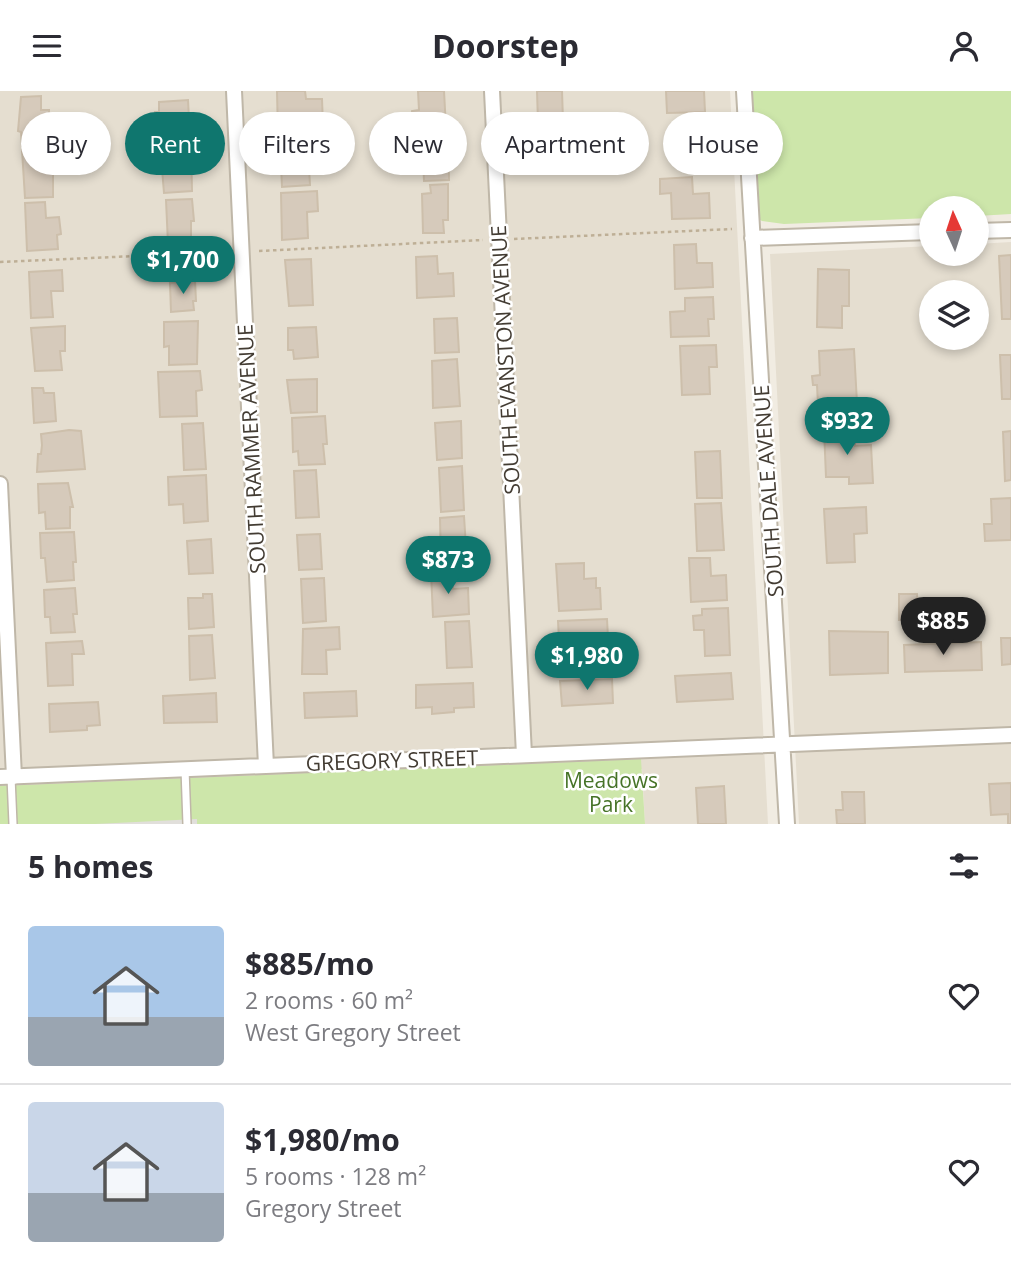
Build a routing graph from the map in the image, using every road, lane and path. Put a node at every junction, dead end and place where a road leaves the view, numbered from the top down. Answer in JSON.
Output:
{"nodes":[{"id":1,"x":234,"y":91,"type":"edge"},
{"id":2,"x":492,"y":91,"type":"edge"},
{"id":3,"x":744,"y":91,"type":"edge"},
{"id":4,"x":732,"y":229,"type":"dead end"},
{"id":5,"x":1011,"y":230,"type":"edge"},
{"id":6,"x":989,"y":231,"type":"edge"},
{"id":7,"x":919,"y":232,"type":"edge"},
{"id":8,"x":752,"y":238,"type":"junction"},
{"id":9,"x":499,"y":239,"type":"junction"},
{"id":10,"x":242,"y":251,"type":"junction"},
{"id":11,"x":0,"y":262,"type":"edge"},
{"id":12,"x":0,"y":484,"type":"edge"},
{"id":13,"x":1011,"y":735,"type":"edge"},
{"id":14,"x":784,"y":744,"type":"junction"},
{"id":15,"x":524,"y":755,"type":"junction"},
{"id":16,"x":266,"y":766,"type":"junction"},
{"id":17,"x":185,"y":769,"type":"junction"},
{"id":18,"x":8,"y":777,"type":"edge"},
{"id":19,"x":13,"y":824,"type":"edge"},
{"id":20,"x":187,"y":824,"type":"edge"},
{"id":21,"x":787,"y":824,"type":"edge"}],
"edges":[{"from":1,"to":10,"type":"street","name":"SOUTH RAMMER AVENUE"},
{"from":2,"to":9,"type":"street","name":"SOUTH EVANSTON AVENUE"},
{"from":3,"to":8,"type":"street","name":"SOUTH DALE AVENUE"},
{"from":4,"to":9,"type":"path"},
{"from":5,"to":6,"type":"street"},
{"from":7,"to":8,"type":"street"},
{"from":8,"to":14,"type":"street","name":"SOUTH DALE AVENUE"},
{"from":9,"to":10,"type":"path"},
{"from":9,"to":15,"type":"street","name":"SOUTH EVANSTON AVENUE"},
{"from":10,"to":11,"type":"path"},
{"from":10,"to":16,"type":"street","name":"SOUTH RAMMER AVENUE"},
{"from":12,"to":18,"type":"street"},
{"from":13,"to":14,"type":"street","name":"GREGORY STREET"},
{"from":14,"to":15,"type":"street","name":"GREGORY STREET"},
{"from":14,"to":21,"type":"street","name":"SOUTH DALE AVENUE"},
{"from":15,"to":16,"type":"street","name":"GREGORY STREET"},
{"from":16,"to":17,"type":"street","name":"GREGORY STREET"},
{"from":17,"to":18,"type":"street","name":"GREGORY STREET"},
{"from":17,"to":20,"type":"lane"},
{"from":18,"to":19,"type":"lane"}]}
